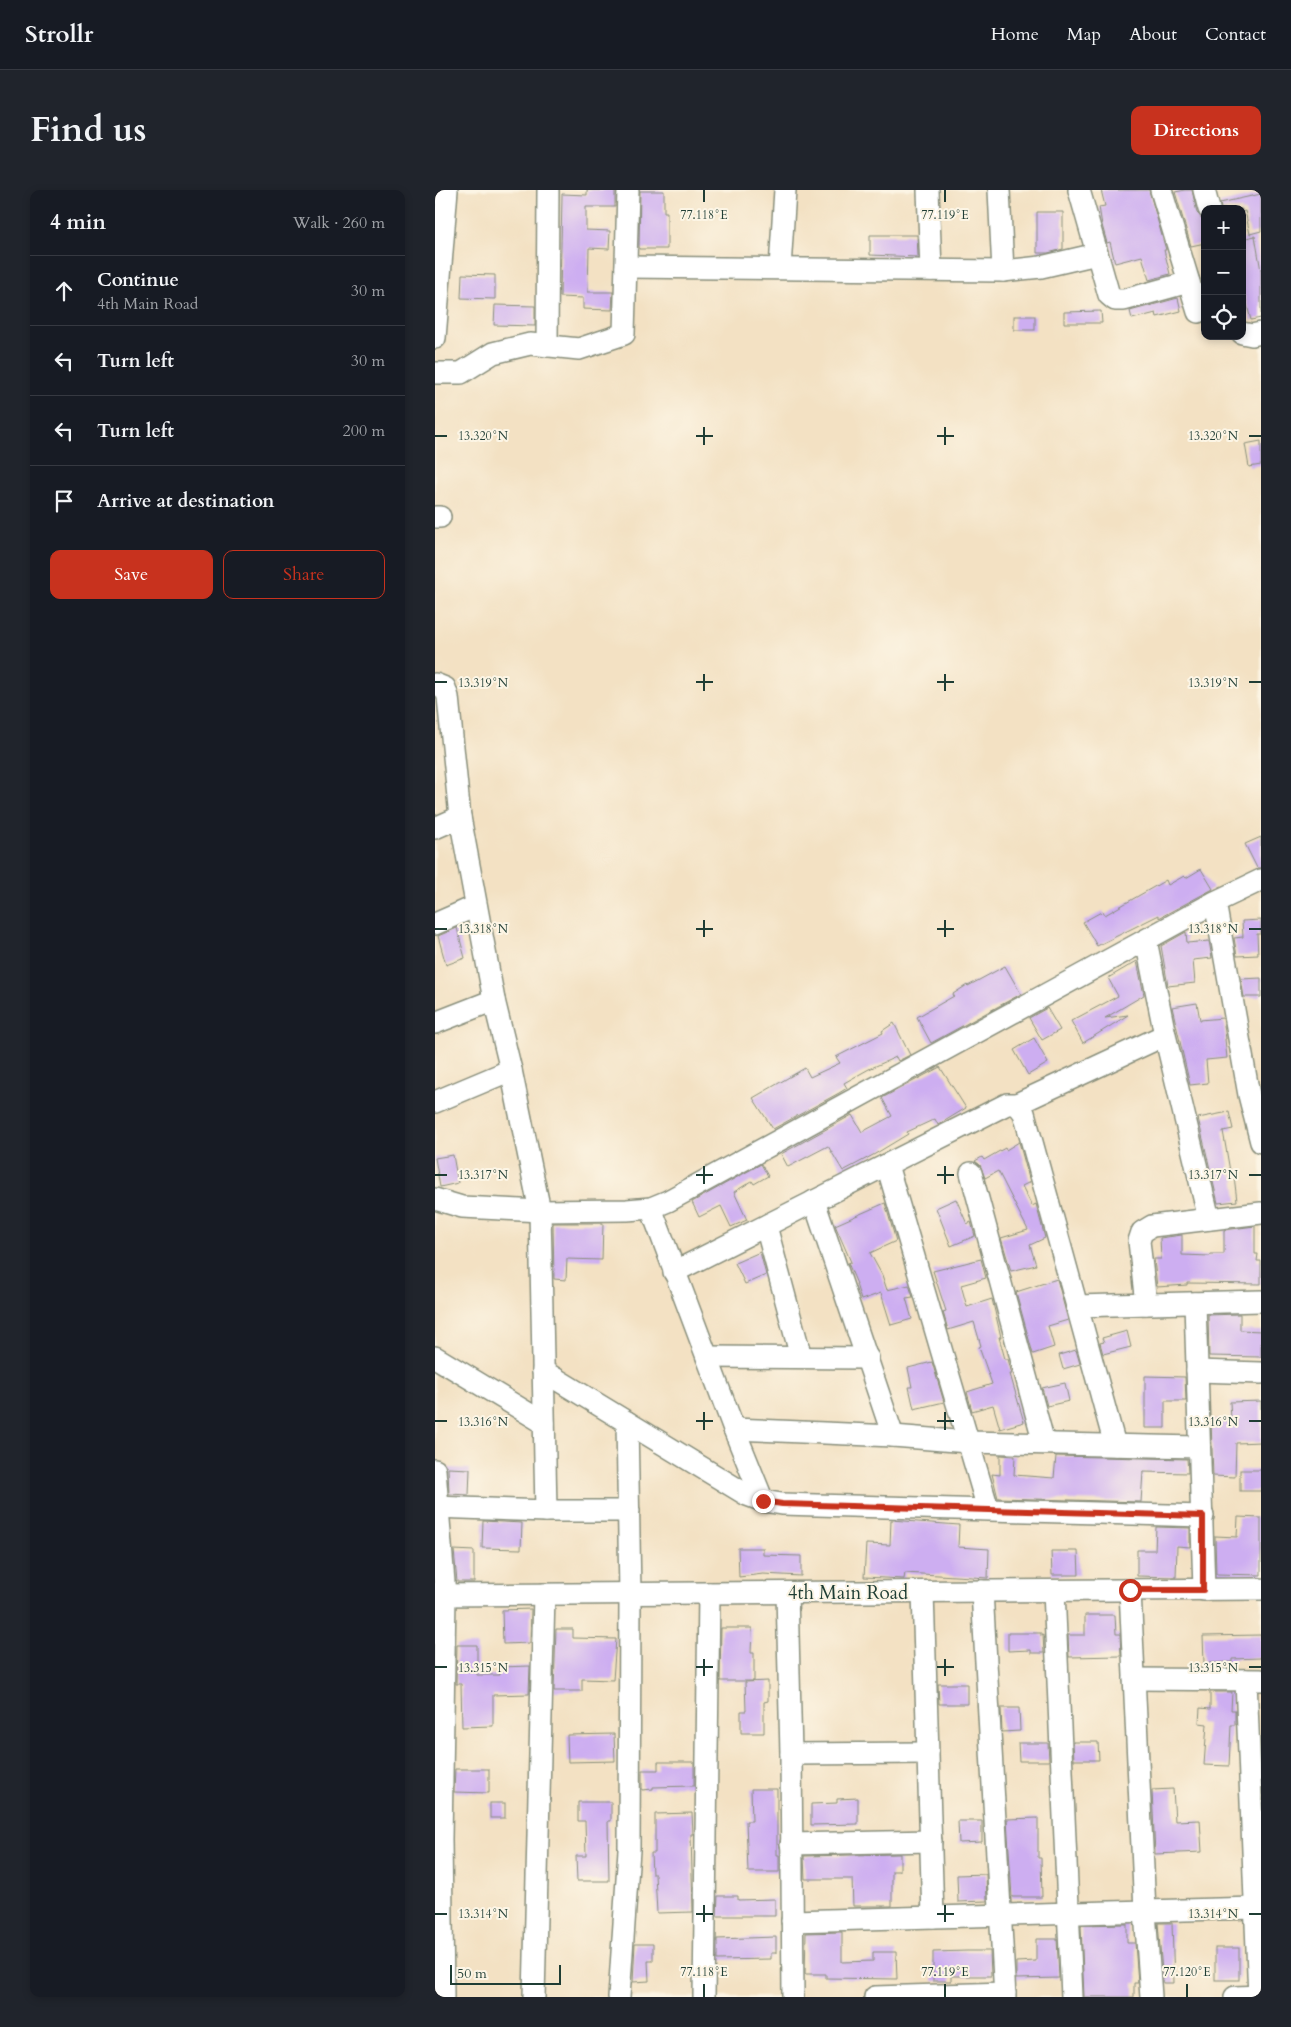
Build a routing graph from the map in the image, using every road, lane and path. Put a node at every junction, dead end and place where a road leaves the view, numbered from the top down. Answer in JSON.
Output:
{"nodes":[{"id":1,"x":447,"y":190,"type":"edge"},
{"id":2,"x":548,"y":190,"type":"edge"},
{"id":3,"x":628,"y":190,"type":"edge"},
{"id":4,"x":785,"y":190,"type":"edge"},
{"id":5,"x":928,"y":190,"type":"edge"},
{"id":6,"x":999,"y":190,"type":"edge"},
{"id":7,"x":1079,"y":190,"type":"edge"},
{"id":8,"x":1161,"y":190,"type":"edge"},
{"id":9,"x":1205,"y":190,"type":"edge"},
{"id":10,"x":1208,"y":205,"type":"edge"},
{"id":11,"x":1097,"y":254,"type":"junction"},
{"id":12,"x":626,"y":267,"type":"junction"},
{"id":13,"x":780,"y":268,"type":"junction"},
{"id":14,"x":931,"y":270,"type":"junction"},
{"id":15,"x":1003,"y":271,"type":"junction"},
{"id":16,"x":437,"y":274,"type":"edge"},
{"id":17,"x":1189,"y":282,"type":"junction"},
{"id":18,"x":1199,"y":312,"type":"dead end"},
{"id":19,"x":1246,"y":334,"type":"edge"},
{"id":20,"x":1261,"y":334,"type":"edge"},
{"id":21,"x":435,"y":338,"type":"edge"},
{"id":22,"x":547,"y":346,"type":"junction"},
{"id":23,"x":435,"y":373,"type":"edge"},
{"id":24,"x":435,"y":684,"type":"edge"},
{"id":25,"x":444,"y":752,"type":"edge"},
{"id":26,"x":460,"y":817,"type":"junction"},
{"id":27,"x":435,"y":828,"type":"edge"},
{"id":28,"x":1261,"y":880,"type":"edge"},
{"id":29,"x":1215,"y":902,"type":"junction"},
{"id":30,"x":476,"y":906,"type":"junction"},
{"id":31,"x":435,"y":924,"type":"edge"},
{"id":32,"x":1146,"y":940,"type":"junction"},
{"id":33,"x":495,"y":1000,"type":"junction"},
{"id":34,"x":435,"y":1023,"type":"edge"},
{"id":35,"x":1165,"y":1035,"type":"junction"},
{"id":36,"x":511,"y":1070,"type":"junction"},
{"id":37,"x":435,"y":1102,"type":"edge"},
{"id":38,"x":1017,"y":1104,"type":"junction"},
{"id":39,"x":1261,"y":1142,"type":"edge"},
{"id":40,"x":887,"y":1165,"type":"junction"},
{"id":41,"x":971,"y":1173,"type":"dead end"},
{"id":42,"x":435,"y":1199,"type":"edge"},
{"id":43,"x":815,"y":1202,"type":"junction"},
{"id":44,"x":651,"y":1208,"type":"junction"},
{"id":45,"x":540,"y":1211,"type":"junction"},
{"id":46,"x":1261,"y":1213,"type":"edge"},
{"id":47,"x":1209,"y":1219,"type":"junction"},
{"id":48,"x":765,"y":1226,"type":"junction"},
{"id":49,"x":674,"y":1272,"type":"junction"},
{"id":50,"x":1261,"y":1301,"type":"edge"},
{"id":51,"x":1195,"y":1303,"type":"junction"},
{"id":52,"x":1146,"y":1304,"type":"junction"},
{"id":53,"x":1077,"y":1306,"type":"junction"},
{"id":54,"x":435,"y":1357,"type":"edge"},
{"id":55,"x":707,"y":1357,"type":"junction"},
{"id":56,"x":801,"y":1357,"type":"junction"},
{"id":57,"x":868,"y":1358,"type":"junction"},
{"id":58,"x":543,"y":1371,"type":"junction"},
{"id":59,"x":1197,"y":1371,"type":"junction"},
{"id":60,"x":1261,"y":1373,"type":"edge"},
{"id":61,"x":627,"y":1422,"type":"junction"},
{"id":62,"x":544,"y":1423,"type":"junction"},
{"id":63,"x":734,"y":1428,"type":"junction"},
{"id":64,"x":893,"y":1436,"type":"junction"},
{"id":65,"x":968,"y":1442,"type":"junction"},
{"id":66,"x":1044,"y":1443,"type":"junction"},
{"id":67,"x":1115,"y":1445,"type":"junction"},
{"id":68,"x":1198,"y":1447,"type":"junction"},
{"id":69,"x":435,"y":1470,"type":"edge"},
{"id":70,"x":763,"y":1501,"type":"junction"},
{"id":71,"x":437,"y":1507,"type":"edge"},
{"id":72,"x":988,"y":1509,"type":"junction"},
{"id":73,"x":546,"y":1511,"type":"junction"},
{"id":74,"x":629,"y":1511,"type":"junction"},
{"id":75,"x":1203,"y":1516,"type":"junction"},
{"id":76,"x":1261,"y":1589,"type":"edge"},
{"id":77,"x":1130,"y":1590,"type":"junction"},
{"id":78,"x":1203,"y":1590,"type":"junction"},
{"id":79,"x":982,"y":1591,"type":"junction"},
{"id":80,"x":1053,"y":1591,"type":"junction"},
{"id":81,"x":787,"y":1592,"type":"junction"},
{"id":82,"x":923,"y":1592,"type":"junction"},
{"id":83,"x":709,"y":1593,"type":"junction"},
{"id":84,"x":544,"y":1594,"type":"junction"},
{"id":85,"x":630,"y":1594,"type":"junction"},
{"id":86,"x":440,"y":1595,"type":"edge"},
{"id":87,"x":1134,"y":1679,"type":"junction"},
{"id":88,"x":1253,"y":1680,"type":"edge"},
{"id":89,"x":439,"y":1749,"type":"edge"},
{"id":90,"x":928,"y":1753,"type":"junction"},
{"id":91,"x":791,"y":1754,"type":"junction"},
{"id":92,"x":438,"y":1839,"type":"edge"},
{"id":93,"x":931,"y":1840,"type":"junction"},
{"id":94,"x":791,"y":1844,"type":"junction"},
{"id":95,"x":1255,"y":1908,"type":"junction"},
{"id":96,"x":1145,"y":1912,"type":"junction"},
{"id":97,"x":1068,"y":1914,"type":"junction"},
{"id":98,"x":1001,"y":1915,"type":"junction"},
{"id":99,"x":933,"y":1917,"type":"junction"},
{"id":100,"x":438,"y":1921,"type":"edge"},
{"id":101,"x":792,"y":1921,"type":"junction"},
{"id":102,"x":1005,"y":1995,"type":"edge"},
{"id":103,"x":1259,"y":1996,"type":"edge"},
{"id":104,"x":443,"y":1997,"type":"edge"},
{"id":105,"x":534,"y":1997,"type":"edge"},
{"id":106,"x":619,"y":1997,"type":"edge"},
{"id":107,"x":704,"y":1997,"type":"edge"},
{"id":108,"x":793,"y":1997,"type":"edge"},
{"id":109,"x":875,"y":1997,"type":"edge"},
{"id":110,"x":1072,"y":1997,"type":"edge"},
{"id":111,"x":1151,"y":1997,"type":"edge"},
{"id":112,"x":1235,"y":1997,"type":"edge"}],
"edges":[{"from":1,"to":16,"type":"street"},
{"from":2,"to":22,"type":"street"},
{"from":3,"to":12,"type":"street"},
{"from":4,"to":13,"type":"street"},
{"from":5,"to":14,"type":"street"},
{"from":6,"to":15,"type":"street"},
{"from":7,"to":11,"type":"street"},
{"from":8,"to":17,"type":"street"},
{"from":9,"to":10,"type":"street"},
{"from":11,"to":15,"type":"street"},
{"from":11,"to":17,"type":"street"},
{"from":12,"to":13,"type":"street"},
{"from":12,"to":22,"type":"street"},
{"from":13,"to":14,"type":"street"},
{"from":14,"to":15,"type":"street"},
{"from":16,"to":21,"type":"street"},
{"from":17,"to":18,"type":"street"},
{"from":19,"to":20,"type":"street"},
{"from":22,"to":23,"type":"street"},
{"from":24,"to":25,"type":"street"},
{"from":25,"to":26,"type":"street"},
{"from":26,"to":27,"type":"street"},
{"from":26,"to":30,"type":"street"},
{"from":28,"to":29,"type":"street"},
{"from":29,"to":32,"type":"street"},
{"from":29,"to":39,"type":"street"},
{"from":30,"to":31,"type":"street"},
{"from":30,"to":33,"type":"street"},
{"from":32,"to":35,"type":"street"},
{"from":32,"to":44,"type":"street"},
{"from":33,"to":34,"type":"street"},
{"from":33,"to":36,"type":"street"},
{"from":35,"to":38,"type":"street"},
{"from":35,"to":47,"type":"street"},
{"from":36,"to":37,"type":"street"},
{"from":36,"to":45,"type":"street"},
{"from":38,"to":40,"type":"street"},
{"from":38,"to":53,"type":"street"},
{"from":40,"to":43,"type":"street"},
{"from":40,"to":65,"type":"street"},
{"from":41,"to":66,"type":"street"},
{"from":42,"to":45,"type":"street"},
{"from":43,"to":48,"type":"street"},
{"from":43,"to":57,"type":"street"},
{"from":44,"to":45,"type":"street"},
{"from":44,"to":49,"type":"street"},
{"from":45,"to":58,"type":"street"},
{"from":46,"to":47,"type":"street"},
{"from":47,"to":52,"type":"street"},
{"from":48,"to":49,"type":"street"},
{"from":48,"to":56,"type":"street"},
{"from":49,"to":55,"type":"street"},
{"from":50,"to":51,"type":"street"},
{"from":51,"to":52,"type":"street"},
{"from":51,"to":59,"type":"street"},
{"from":52,"to":53,"type":"street"},
{"from":53,"to":67,"type":"street"},
{"from":54,"to":62,"type":"street"},
{"from":55,"to":56,"type":"street"},
{"from":55,"to":63,"type":"street"},
{"from":56,"to":57,"type":"street"},
{"from":57,"to":64,"type":"street"},
{"from":58,"to":61,"type":"street"},
{"from":58,"to":62,"type":"street"},
{"from":59,"to":60,"type":"street"},
{"from":59,"to":68,"type":"street"},
{"from":61,"to":70,"type":"street"},
{"from":61,"to":74,"type":"street"},
{"from":62,"to":73,"type":"street"},
{"from":63,"to":64,"type":"street"},
{"from":63,"to":70,"type":"street"},
{"from":64,"to":65,"type":"street"},
{"from":65,"to":66,"type":"street"},
{"from":65,"to":72,"type":"street"},
{"from":66,"to":67,"type":"street"},
{"from":67,"to":68,"type":"street"},
{"from":68,"to":75,"type":"street"},
{"from":69,"to":71,"type":"street"},
{"from":70,"to":72,"type":"street"},
{"from":71,"to":73,"type":"street"},
{"from":71,"to":86,"type":"street"},
{"from":72,"to":75,"type":"street"},
{"from":73,"to":74,"type":"street"},
{"from":74,"to":85,"type":"street"},
{"from":75,"to":78,"type":"street"},
{"from":76,"to":78,"type":"street","name":"4th Main Road"},
{"from":77,"to":78,"type":"street","name":"4th Main Road"},
{"from":77,"to":80,"type":"street","name":"4th Main Road"},
{"from":77,"to":87,"type":"street"},
{"from":79,"to":80,"type":"street","name":"4th Main Road"},
{"from":79,"to":82,"type":"street","name":"4th Main Road"},
{"from":79,"to":98,"type":"street"},
{"from":80,"to":97,"type":"street"},
{"from":81,"to":82,"type":"street","name":"4th Main Road"},
{"from":81,"to":83,"type":"street","name":"4th Main Road"},
{"from":81,"to":91,"type":"street"},
{"from":82,"to":90,"type":"street"},
{"from":83,"to":85,"type":"street","name":"4th Main Road"},
{"from":83,"to":107,"type":"street"},
{"from":84,"to":85,"type":"street","name":"4th Main Road"},
{"from":84,"to":86,"type":"street","name":"4th Main Road"},
{"from":84,"to":105,"type":"street"},
{"from":85,"to":106,"type":"street"},
{"from":86,"to":89,"type":"street"},
{"from":87,"to":88,"type":"street"},
{"from":87,"to":96,"type":"street"},
{"from":88,"to":95,"type":"street"},
{"from":89,"to":92,"type":"street"},
{"from":90,"to":91,"type":"street"},
{"from":90,"to":93,"type":"street"},
{"from":91,"to":94,"type":"street"},
{"from":92,"to":100,"type":"street"},
{"from":93,"to":94,"type":"street"},
{"from":93,"to":99,"type":"street"},
{"from":94,"to":101,"type":"street"},
{"from":95,"to":96,"type":"street"},
{"from":95,"to":103,"type":"street"},
{"from":96,"to":97,"type":"street"},
{"from":96,"to":111,"type":"street"},
{"from":97,"to":98,"type":"street"},
{"from":97,"to":110,"type":"street"},
{"from":98,"to":99,"type":"street"},
{"from":98,"to":102,"type":"street"},
{"from":99,"to":101,"type":"street"},
{"from":100,"to":104,"type":"street"},
{"from":101,"to":108,"type":"street"},
{"from":102,"to":109,"type":"street"},
{"from":103,"to":112,"type":"street"}]}
